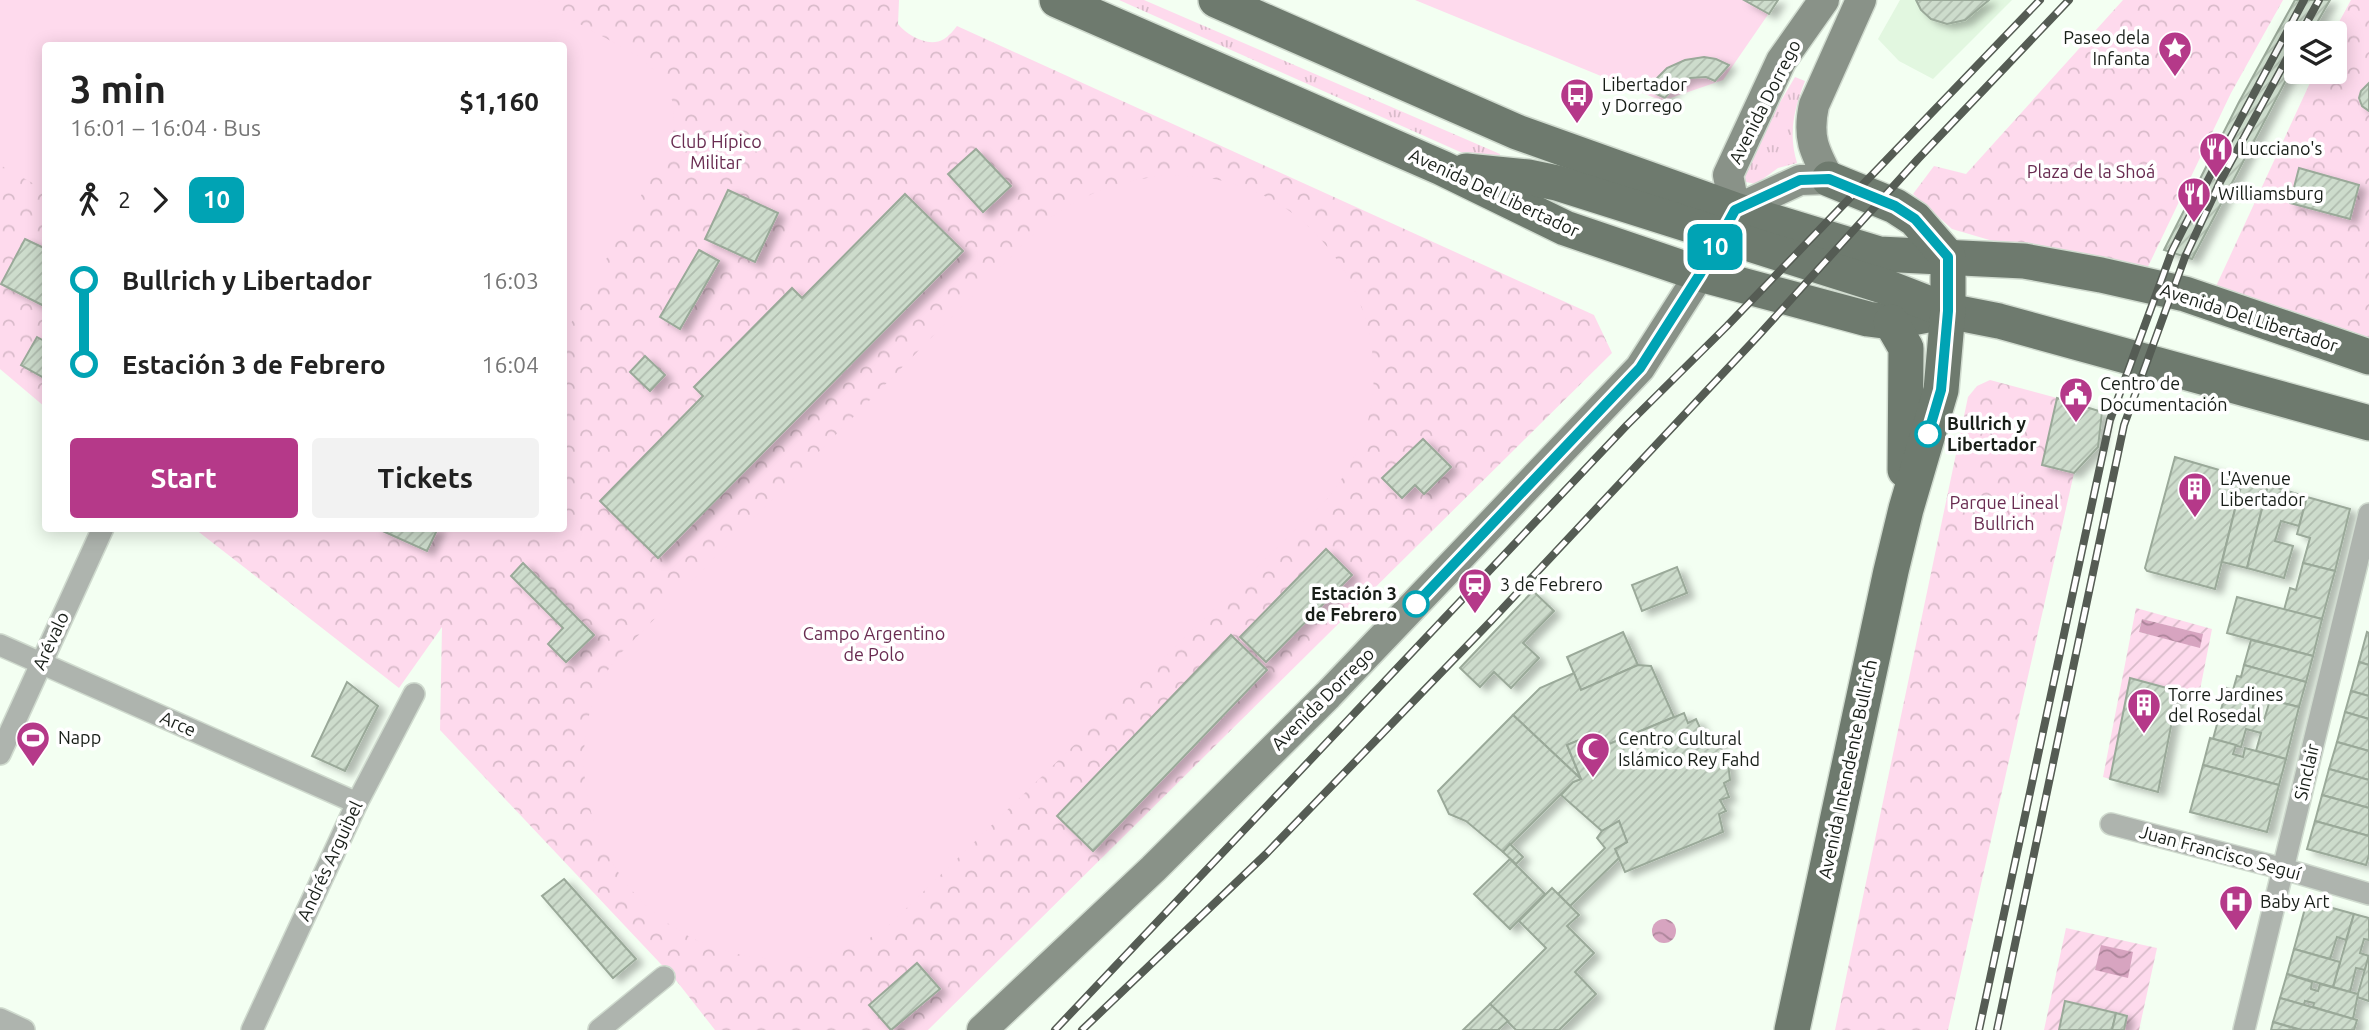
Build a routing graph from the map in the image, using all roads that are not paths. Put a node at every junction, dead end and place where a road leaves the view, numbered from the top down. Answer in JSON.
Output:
{"nodes":[{"id":1,"x":1057,"y":0,"type":"edge"},
{"id":2,"x":1216,"y":0,"type":"edge"},
{"id":3,"x":1824,"y":0,"type":"edge"},
{"id":4,"x":1861,"y":0,"type":"edge"},
{"id":5,"x":1442,"y":168,"type":"junction"},
{"id":6,"x":1829,"y":179,"type":"junction"},
{"id":7,"x":1728,"y":223,"type":"junction"},
{"id":8,"x":1879,"y":254,"type":"junction"},
{"id":9,"x":1948,"y":257,"type":"junction"},
{"id":10,"x":1700,"y":274,"type":"junction"},
{"id":11,"x":1948,"y":311,"type":"junction"},
{"id":12,"x":1891,"y":322,"type":"junction"},
{"id":13,"x":2369,"y":357,"type":"edge"},
{"id":14,"x":2369,"y":423,"type":"edge"},
{"id":15,"x":1906,"y":509,"type":"junction"},
{"id":16,"x":2369,"y":514,"type":"edge"},
{"id":17,"x":101,"y":532,"type":"edge"},
{"id":18,"x":0,"y":645,"type":"edge"},
{"id":19,"x":41,"y":663,"type":"junction"},
{"id":20,"x":414,"y":694,"type":"dead end"},
{"id":21,"x":0,"y":754,"type":"edge"},
{"id":22,"x":356,"y":803,"type":"junction"},
{"id":23,"x":2111,"y":824,"type":"dead end"},
{"id":24,"x":2284,"y":869,"type":"junction"},
{"id":25,"x":2369,"y":894,"type":"edge"},
{"id":26,"x":664,"y":977,"type":"dead end"},
{"id":27,"x":1027,"y":988,"type":"junction"},
{"id":28,"x":0,"y":1019,"type":"edge"},
{"id":29,"x":24,"y":1030,"type":"edge"},
{"id":30,"x":252,"y":1030,"type":"edge"},
{"id":31,"x":599,"y":1030,"type":"edge"},
{"id":32,"x":982,"y":1030,"type":"edge"},
{"id":33,"x":1012,"y":1030,"type":"edge"},
{"id":34,"x":1792,"y":1030,"type":"edge"},
{"id":35,"x":2244,"y":1030,"type":"edge"}],
"edges":[{"from":1,"to":5,"type":"main road","name":"Avenida Del Libertador"},
{"from":2,"to":7,"type":"main road","name":"Avenida Del Libertador"},
{"from":3,"to":7,"type":"main road","name":"Avenida Dorrego"},
{"from":4,"to":6,"type":"main road"},
{"from":5,"to":7,"type":"main road"},
{"from":5,"to":10,"type":"main road","name":"Avenida Del Libertador"},
{"from":6,"to":7,"type":"main road"},
{"from":6,"to":9,"type":"main road"},
{"from":7,"to":8,"type":"main road","name":"Avenida Del Libertador"},
{"from":7,"to":10,"type":"main road","name":"Avenida Dorrego"},
{"from":7,"to":11,"type":"main road"},
{"from":8,"to":9,"type":"main road","name":"Avenida Del Libertador"},
{"from":8,"to":11,"type":"main road","name":"Avenida Del Libertador"},
{"from":9,"to":11,"type":"main road","name":"Avenida Intendente Bullrich"},
{"from":9,"to":13,"type":"main road","name":"Avenida Del Libertador"},
{"from":10,"to":12,"type":"main road","name":"Avenida Del Libertador"},
{"from":10,"to":27,"type":"main road","name":"Avenida Dorrego"},
{"from":11,"to":12,"type":"main road","name":"Avenida Del Libertador"},
{"from":11,"to":14,"type":"main road","name":"Avenida Del Libertador"},
{"from":11,"to":15,"type":"main road","name":"Avenida Intendente Bullrich"},
{"from":12,"to":15,"type":"main road","name":"Avenida Intendente Bullrich"},
{"from":15,"to":34,"type":"main road","name":"Avenida Intendente Bullrich"},
{"from":16,"to":24,"type":"street","name":"Sinclair"},
{"from":17,"to":19,"type":"street","name":"Arévalo"},
{"from":18,"to":19,"type":"street","name":"Arce"},
{"from":19,"to":21,"type":"street","name":"Arévalo"},
{"from":19,"to":22,"type":"street","name":"Arce"},
{"from":20,"to":22,"type":"street","name":"Andrés Arguibel"},
{"from":22,"to":30,"type":"street","name":"Andrés Arguibel"},
{"from":23,"to":24,"type":"street","name":"Juan Francisco Seguí"},
{"from":24,"to":25,"type":"street","name":"Juan Francisco Seguí"},
{"from":24,"to":35,"type":"street","name":"Sinclair"},
{"from":26,"to":31,"type":"street"},
{"from":27,"to":32,"type":"main road","name":"Avenida Dorrego"},
{"from":27,"to":33,"type":"main road"},
{"from":28,"to":29,"type":"street"}]}
